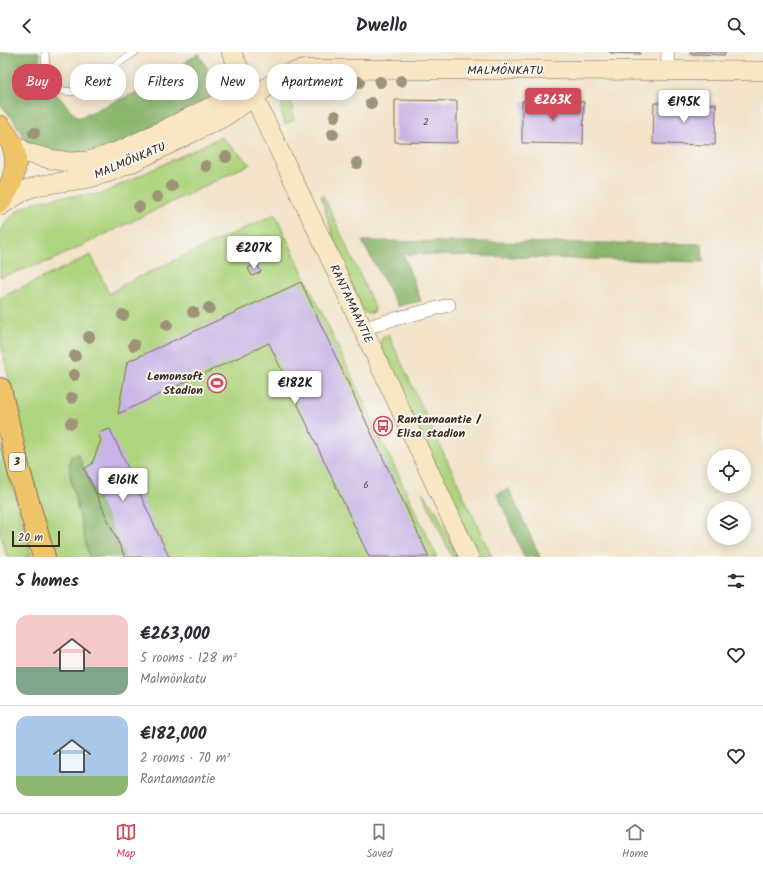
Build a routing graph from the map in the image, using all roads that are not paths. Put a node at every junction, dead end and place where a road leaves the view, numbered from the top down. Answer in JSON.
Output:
{"nodes":[{"id":1,"x":45,"y":52,"type":"edge"},
{"id":2,"x":135,"y":52,"type":"edge"},
{"id":3,"x":231,"y":52,"type":"edge"},
{"id":4,"x":667,"y":61,"type":"edge"},
{"id":5,"x":237,"y":64,"type":"edge"},
{"id":6,"x":763,"y":71,"type":"edge"},
{"id":7,"x":259,"y":93,"type":"edge"},
{"id":8,"x":238,"y":100,"type":"edge"},
{"id":9,"x":250,"y":100,"type":"edge"},
{"id":10,"x":255,"y":100,"type":"edge"},
{"id":11,"x":6,"y":134,"type":"edge"},
{"id":12,"x":0,"y":202,"type":"edge"},
{"id":13,"x":0,"y":206,"type":"edge"},
{"id":14,"x":449,"y":305,"type":"dead end"},
{"id":15,"x":363,"y":329,"type":"junction"},
{"id":16,"x":0,"y":389,"type":"edge"},
{"id":17,"x":44,"y":557,"type":"edge"},
{"id":18,"x":469,"y":557,"type":"edge"}],
"edges":[{"from":1,"to":2,"type":"lane"},
{"from":3,"to":5,"type":"main road","name":"RANTAMAANTIE"},
{"from":4,"to":6,"type":"main road","name":"MALMÖNKATU"},
{"from":4,"to":7,"type":"main road","name":"MALMÖNKATU"},
{"from":8,"to":11,"type":"main road","name":"MALMÖNKATU"},
{"from":9,"to":13,"type":"main road","name":"MALMÖNKATU"},
{"from":10,"to":15,"type":"main road","name":"RANTAMAANTIE"},
{"from":11,"to":12,"type":"main road"},
{"from":14,"to":15,"type":"street"},
{"from":15,"to":18,"type":"main road","name":"RANTAMAANTIE"},
{"from":16,"to":17,"type":"highway","number":"3"}]}
